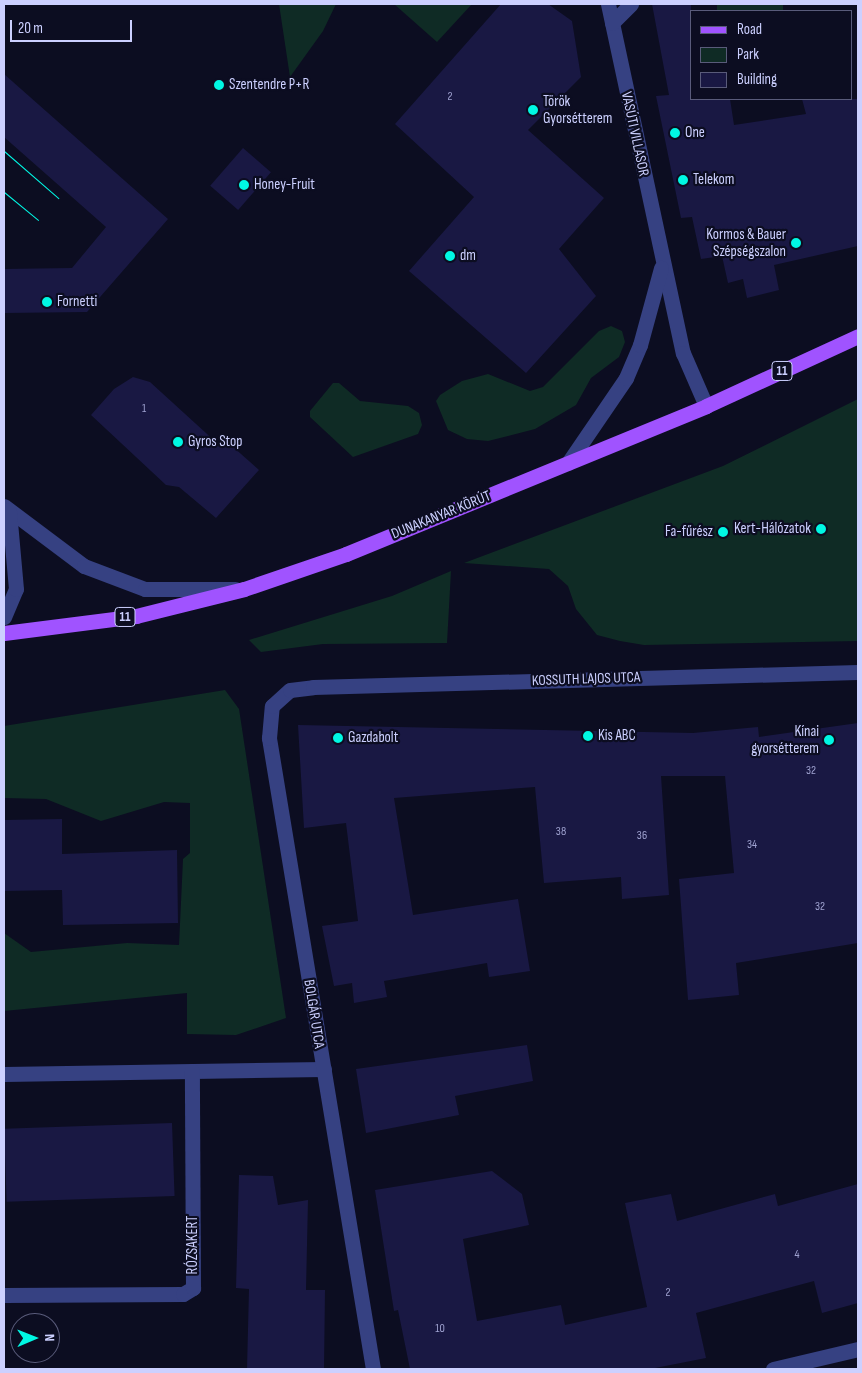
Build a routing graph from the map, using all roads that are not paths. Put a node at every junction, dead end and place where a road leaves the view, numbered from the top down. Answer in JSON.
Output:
{"nodes":[{"id":1,"x":608,"y":4,"type":"edge"},
{"id":2,"x":631,"y":4,"type":"edge"},
{"id":3,"x":612,"y":23,"type":"junction"},
{"id":4,"x":662,"y":264,"type":"junction"},
{"id":5,"x":858,"y":336,"type":"edge"},
{"id":6,"x":706,"y":406,"type":"junction"},
{"id":7,"x":568,"y":463,"type":"junction"},
{"id":8,"x":6,"y":508,"type":"edge"},
{"id":9,"x":244,"y":589,"type":"junction"},
{"id":10,"x":4,"y":617,"type":"edge"},
{"id":11,"x":4,"y":633,"type":"edge"},
{"id":12,"x":858,"y":672,"type":"edge"},
{"id":13,"x":314,"y":687,"type":"joint"},
{"id":14,"x":324,"y":1069,"type":"junction"},
{"id":15,"x":192,"y":1071,"type":"junction"},
{"id":16,"x":4,"y":1074,"type":"edge"},
{"id":17,"x":4,"y":1295,"type":"edge"},
{"id":18,"x":858,"y":1349,"type":"edge"},
{"id":19,"x":373,"y":1369,"type":"edge"},
{"id":20,"x":773,"y":1369,"type":"edge"}],
"edges":[{"from":1,"to":3,"type":"street","name":"VASÚTI VILLASOR"},
{"from":2,"to":3,"type":"street"},
{"from":3,"to":4,"type":"street","name":"VASÚTI VILLASOR"},
{"from":4,"to":6,"type":"street","name":"VASÚTI VILLASOR"},
{"from":4,"to":7,"type":"street","name":"VASÚTI VILLASOR"},
{"from":5,"to":6,"type":"main road","name":"DUNAKANYAR KÖRÚT","number":"11"},
{"from":6,"to":7,"type":"main road","name":"DUNAKANYAR KÖRÚT","number":"11"},
{"from":7,"to":9,"type":"main road","name":"DUNAKANYAR KÖRÚT","number":"11"},
{"from":8,"to":9,"type":"street"},
{"from":8,"to":10,"type":"street"},
{"from":9,"to":11,"type":"main road","name":"DUNAKANYAR KÖRÚT","number":"11"},
{"from":12,"to":13,"type":"street","name":"KOSSUTH LAJOS UTCA"},
{"from":13,"to":14,"type":"street","name":"BOLGÁR UTCA"},
{"from":14,"to":15,"type":"street"},
{"from":14,"to":19,"type":"street","name":"BOLGÁR UTCA"},
{"from":15,"to":16,"type":"street"},
{"from":15,"to":17,"type":"street","name":"RÓZSAKERT"},
{"from":18,"to":20,"type":"street"}]}
